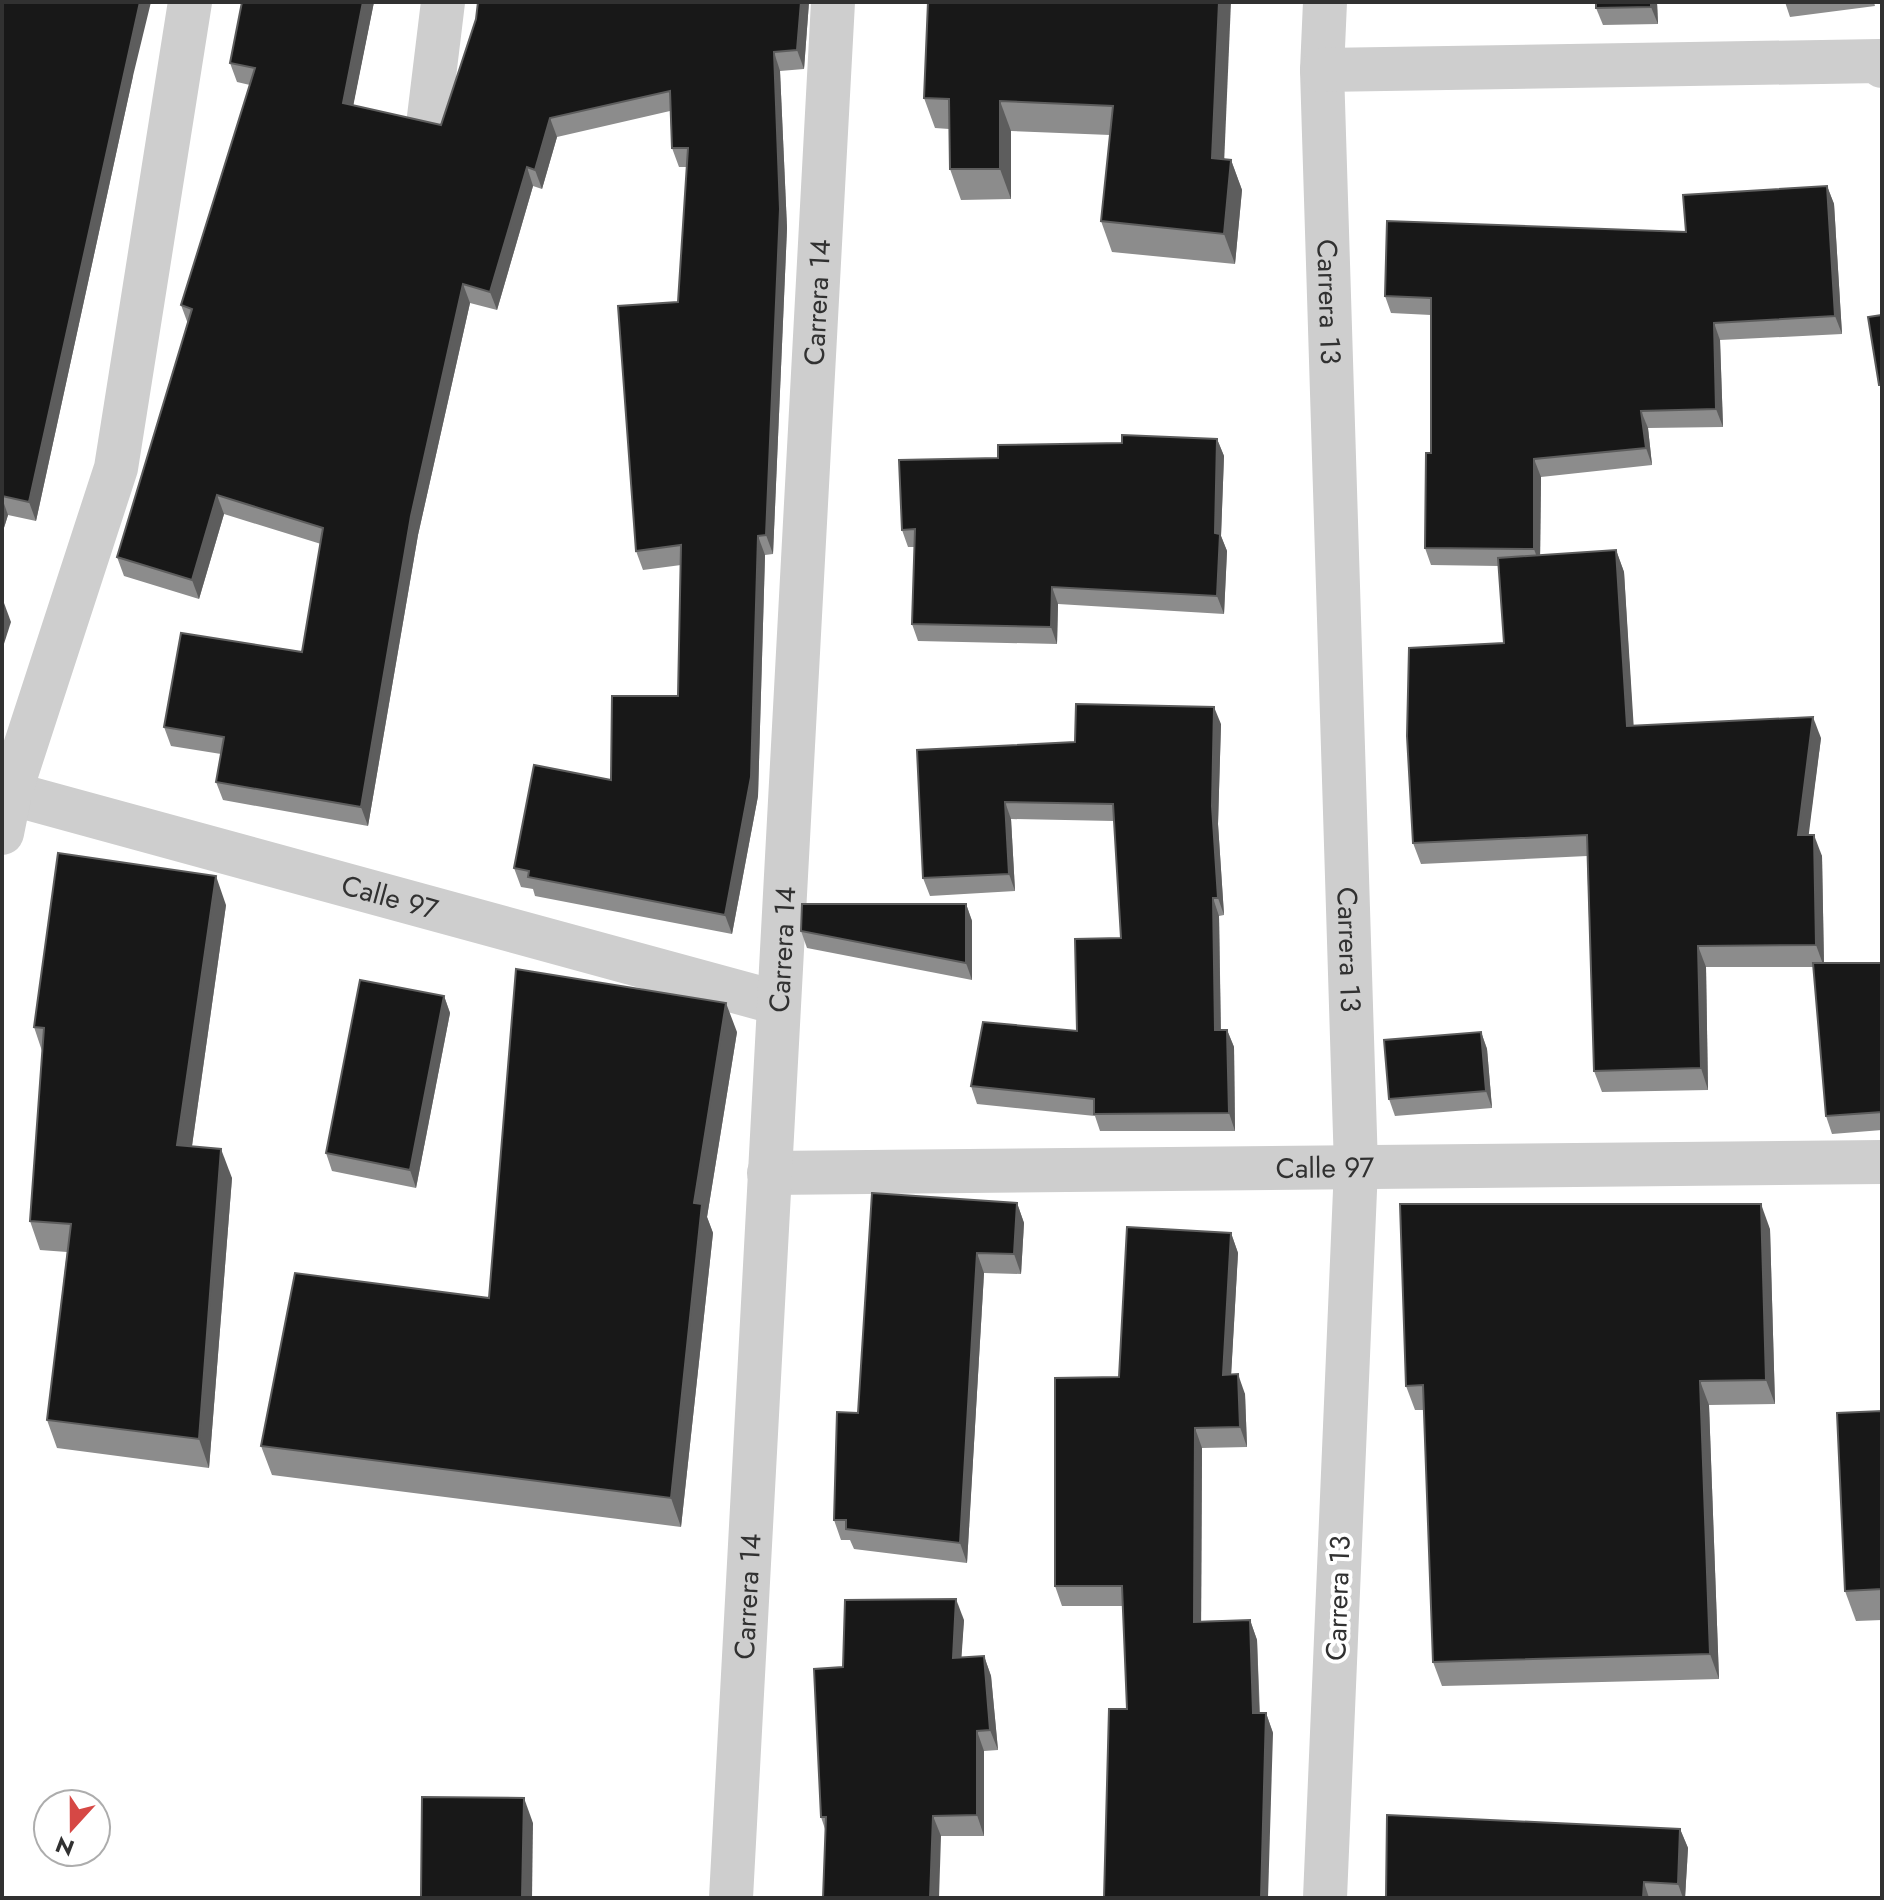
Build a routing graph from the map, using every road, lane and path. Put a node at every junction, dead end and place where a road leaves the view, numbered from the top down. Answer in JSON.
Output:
{"nodes":[{"id":1,"x":190,"y":2,"type":"edge"},
{"id":2,"x":443,"y":2,"type":"edge"},
{"id":3,"x":833,"y":2,"type":"edge"},
{"id":4,"x":1325,"y":2,"type":"edge"},
{"id":5,"x":1882,"y":66,"type":"edge"},
{"id":6,"x":1322,"y":70,"type":"junction"},
{"id":7,"x":429,"y":117,"type":"dead end"},
{"id":8,"x":5,"y":806,"type":"edge"},
{"id":9,"x":778,"y":1003,"type":"junction"},
{"id":10,"x":1882,"y":1162,"type":"edge"},
{"id":11,"x":1356,"y":1167,"type":"junction"},
{"id":12,"x":769,"y":1173,"type":"junction"},
{"id":13,"x":731,"y":1898,"type":"edge"},
{"id":14,"x":1325,"y":1898,"type":"edge"}],
"edges":[{"from":1,"to":8,"type":"street"},
{"from":2,"to":7,"type":"street"},
{"from":3,"to":9,"type":"street","name":"Carrera 14"},
{"from":4,"to":6,"type":"street","name":"Carrera 13"},
{"from":5,"to":6,"type":"street"},
{"from":6,"to":11,"type":"street","name":"Carrera 13"},
{"from":8,"to":9,"type":"street","name":"Calle 97"},
{"from":9,"to":12,"type":"street","name":"Carrera 14"},
{"from":10,"to":11,"type":"street","name":"Calle 97"},
{"from":11,"to":12,"type":"street","name":"Calle 97"},
{"from":11,"to":14,"type":"street","name":"Carrera 13"},
{"from":12,"to":13,"type":"street","name":"Carrera 14"}]}
